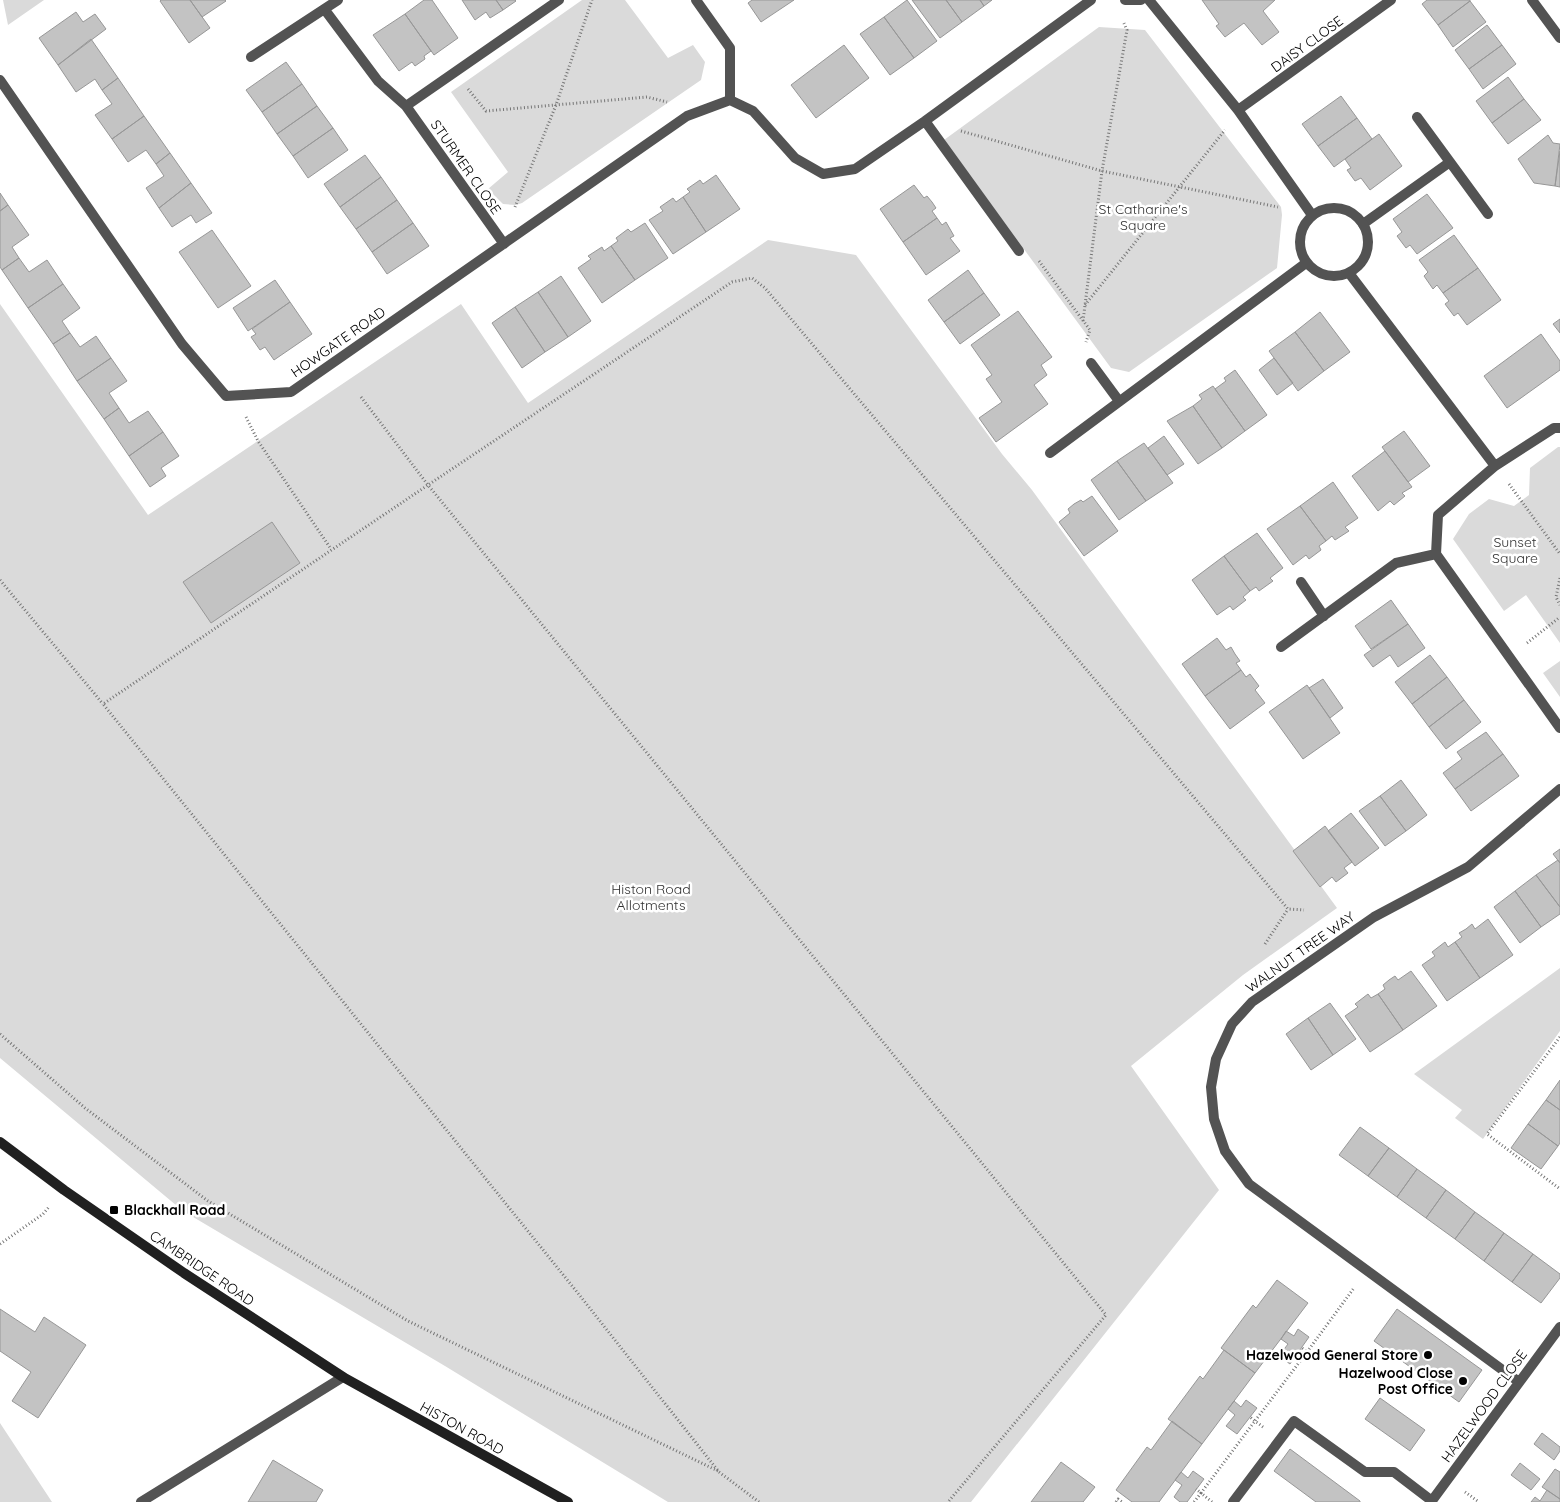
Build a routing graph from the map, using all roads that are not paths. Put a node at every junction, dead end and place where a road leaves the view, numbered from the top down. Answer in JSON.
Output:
{"nodes":[{"id":1,"x":338,"y":0,"type":"edge"},
{"id":2,"x":560,"y":0,"type":"edge"},
{"id":3,"x":696,"y":0,"type":"edge"},
{"id":4,"x":1091,"y":0,"type":"edge"},
{"id":5,"x":1125,"y":0,"type":"edge"},
{"id":6,"x":1141,"y":0,"type":"edge"},
{"id":7,"x":1149,"y":0,"type":"edge"},
{"id":8,"x":1391,"y":0,"type":"edge"},
{"id":9,"x":1532,"y":0,"type":"edge"},
{"id":10,"x":325,"y":10,"type":"junction"},
{"id":11,"x":1560,"y":38,"type":"edge"},
{"id":12,"x":251,"y":57,"type":"dead end"},
{"id":13,"x":0,"y":80,"type":"edge"},
{"id":14,"x":730,"y":100,"type":"junction"},
{"id":15,"x":406,"y":106,"type":"junction"},
{"id":16,"x":1238,"y":110,"type":"junction"},
{"id":17,"x":1417,"y":118,"type":"dead end"},
{"id":18,"x":925,"y":121,"type":"junction"},
{"id":19,"x":1450,"y":162,"type":"junction"},
{"id":20,"x":1488,"y":214,"type":"dead end"},
{"id":21,"x":1312,"y":215,"type":"junction"},
{"id":22,"x":1363,"y":224,"type":"junction"},
{"id":23,"x":504,"y":244,"type":"junction"},
{"id":24,"x":1019,"y":251,"type":"road end"},
{"id":25,"x":1306,"y":263,"type":"junction"},
{"id":26,"x":1349,"y":273,"type":"junction"},
{"id":27,"x":1092,"y":363,"type":"road end"},
{"id":28,"x":1120,"y":401,"type":"junction"},
{"id":29,"x":1560,"y":428,"type":"edge"},
{"id":30,"x":1050,"y":453,"type":"dead end"},
{"id":31,"x":1495,"y":466,"type":"junction"},
{"id":32,"x":1436,"y":554,"type":"junction"},
{"id":33,"x":1301,"y":582,"type":"dead end"},
{"id":34,"x":1324,"y":616,"type":"junction"},
{"id":35,"x":1281,"y":647,"type":"dead end"},
{"id":36,"x":1560,"y":728,"type":"edge"},
{"id":37,"x":1560,"y":789,"type":"edge"},
{"id":38,"x":0,"y":1142,"type":"edge"},
{"id":39,"x":1560,"y":1327,"type":"edge"},
{"id":40,"x":343,"y":1377,"type":"junction"},
{"id":41,"x":1520,"y":1382,"type":"junction"},
{"id":42,"x":1432,"y":1501,"type":"edge"},
{"id":43,"x":141,"y":1502,"type":"edge"},
{"id":44,"x":568,"y":1502,"type":"edge"},
{"id":45,"x":1233,"y":1502,"type":"edge"}],
"edges":[{"from":1,"to":10,"type":"street"},
{"from":2,"to":15,"type":"street"},
{"from":3,"to":14,"type":"street"},
{"from":4,"to":18,"type":"street"},
{"from":5,"to":6,"type":"street"},
{"from":7,"to":16,"type":"street"},
{"from":8,"to":16,"type":"street","name":"DAISY CLOSE"},
{"from":9,"to":11,"type":"street"},
{"from":10,"to":12,"type":"street"},
{"from":10,"to":15,"type":"street","name":"STURMER CLOSE"},
{"from":13,"to":23,"type":"street","name":"HOWGATE ROAD"},
{"from":14,"to":18,"type":"street"},
{"from":14,"to":23,"type":"street","name":"HOWGATE ROAD"},
{"from":15,"to":23,"type":"street","name":"STURMER CLOSE"},
{"from":16,"to":21,"type":"street"},
{"from":17,"to":19,"type":"street"},
{"from":18,"to":24,"type":"street"},
{"from":19,"to":20,"type":"street"},
{"from":19,"to":22,"type":"street"},
{"from":21,"to":22,"type":"street"},
{"from":21,"to":25,"type":"street"},
{"from":22,"to":26,"type":"street"},
{"from":25,"to":26,"type":"street"},
{"from":25,"to":28,"type":"street"},
{"from":26,"to":31,"type":"street"},
{"from":27,"to":28,"type":"street"},
{"from":28,"to":30,"type":"street"},
{"from":29,"to":31,"type":"street"},
{"from":31,"to":32,"type":"street"},
{"from":32,"to":34,"type":"street"},
{"from":32,"to":36,"type":"street"},
{"from":33,"to":34,"type":"street"},
{"from":34,"to":35,"type":"street"},
{"from":37,"to":41,"type":"street","name":"WALNUT TREE WAY"},
{"from":38,"to":40,"type":"main road","name":"CAMBRIDGE ROAD"},
{"from":39,"to":41,"type":"street","name":"HAZELWOOD CLOSE"},
{"from":40,"to":43,"type":"street"},
{"from":40,"to":44,"type":"main road","name":"HISTON ROAD"},
{"from":41,"to":42,"type":"street","name":"HAZELWOOD CLOSE"},
{"from":42,"to":45,"type":"street"}]}
